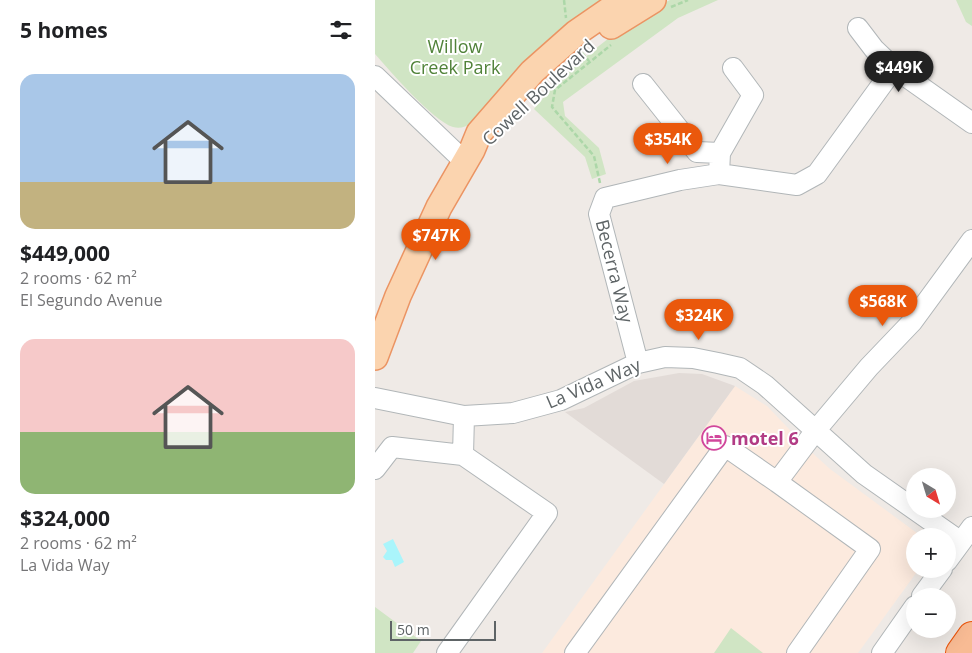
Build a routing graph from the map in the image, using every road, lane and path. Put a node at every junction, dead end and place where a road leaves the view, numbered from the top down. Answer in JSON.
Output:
{"nodes":[{"id":1,"x":564,"y":0,"type":"edge"},
{"id":2,"x":624,"y":0,"type":"edge"},
{"id":3,"x":653,"y":0,"type":"edge"},
{"id":4,"x":567,"y":21,"type":"dead end"},
{"id":5,"x":858,"y":28,"type":"dead end"},
{"id":6,"x":589,"y":61,"type":"dead end"},
{"id":7,"x":733,"y":68,"type":"dead end"},
{"id":8,"x":894,"y":68,"type":"junction"},
{"id":9,"x":377,"y":80,"type":"edge"},
{"id":10,"x":643,"y":84,"type":"dead end"},
{"id":11,"x":972,"y":123,"type":"edge"},
{"id":12,"x":720,"y":153,"type":"junction"},
{"id":13,"x":468,"y":156,"type":"junction"},
{"id":14,"x":719,"y":174,"type":"junction"},
{"id":15,"x":605,"y":198,"type":"junction"},
{"id":16,"x":972,"y":240,"type":"edge"},
{"id":17,"x":375,"y":357,"type":"edge"},
{"id":18,"x":638,"y":362,"type":"junction"},
{"id":19,"x":375,"y":398,"type":"edge"},
{"id":20,"x":464,"y":416,"type":"junction"},
{"id":21,"x":816,"y":430,"type":"junction"},
{"id":22,"x":463,"y":456,"type":"junction"},
{"id":23,"x":375,"y":469,"type":"edge"},
{"id":24,"x":777,"y":482,"type":"junction"},
{"id":25,"x":967,"y":535,"type":"edge"},
{"id":26,"x":956,"y":549,"type":"edge"},
{"id":27,"x":906,"y":618,"type":"edge"},
{"id":28,"x":972,"y":636,"type":"edge"},
{"id":29,"x":447,"y":653,"type":"edge"},
{"id":30,"x":575,"y":653,"type":"edge"},
{"id":31,"x":797,"y":653,"type":"edge"},
{"id":32,"x":881,"y":653,"type":"edge"},
{"id":33,"x":960,"y":653,"type":"edge"}],
"edges":[{"from":1,"to":4,"type":"path"},
{"from":2,"to":13,"type":"main road","name":"Cowell Boulevard"},
{"from":3,"to":13,"type":"main road","name":"Cowell Boulevard"},
{"from":5,"to":8,"type":"street"},
{"from":6,"to":15,"type":"path"},
{"from":7,"to":12,"type":"street"},
{"from":8,"to":11,"type":"street"},
{"from":8,"to":14,"type":"street","name":"Becerra Way"},
{"from":9,"to":13,"type":"street"},
{"from":10,"to":12,"type":"street"},
{"from":12,"to":14,"type":"street"},
{"from":13,"to":17,"type":"main road","name":"Cowell Boulevard"},
{"from":14,"to":15,"type":"street","name":"Becerra Way"},
{"from":15,"to":18,"type":"street","name":"Becerra Way"},
{"from":16,"to":21,"type":"street"},
{"from":18,"to":20,"type":"street","name":"La Vida Way"},
{"from":18,"to":21,"type":"street","name":"La Vida Way"},
{"from":19,"to":20,"type":"street","name":"La Vida Way"},
{"from":20,"to":22,"type":"street"},
{"from":21,"to":24,"type":"street"},
{"from":21,"to":25,"type":"street","name":"La Vida Way"},
{"from":22,"to":23,"type":"street"},
{"from":22,"to":29,"type":"street"},
{"from":24,"to":30,"type":"street"},
{"from":24,"to":31,"type":"street"},
{"from":25,"to":26,"type":"street"},
{"from":27,"to":32,"type":"street"},
{"from":28,"to":33,"type":"highway"}]}
